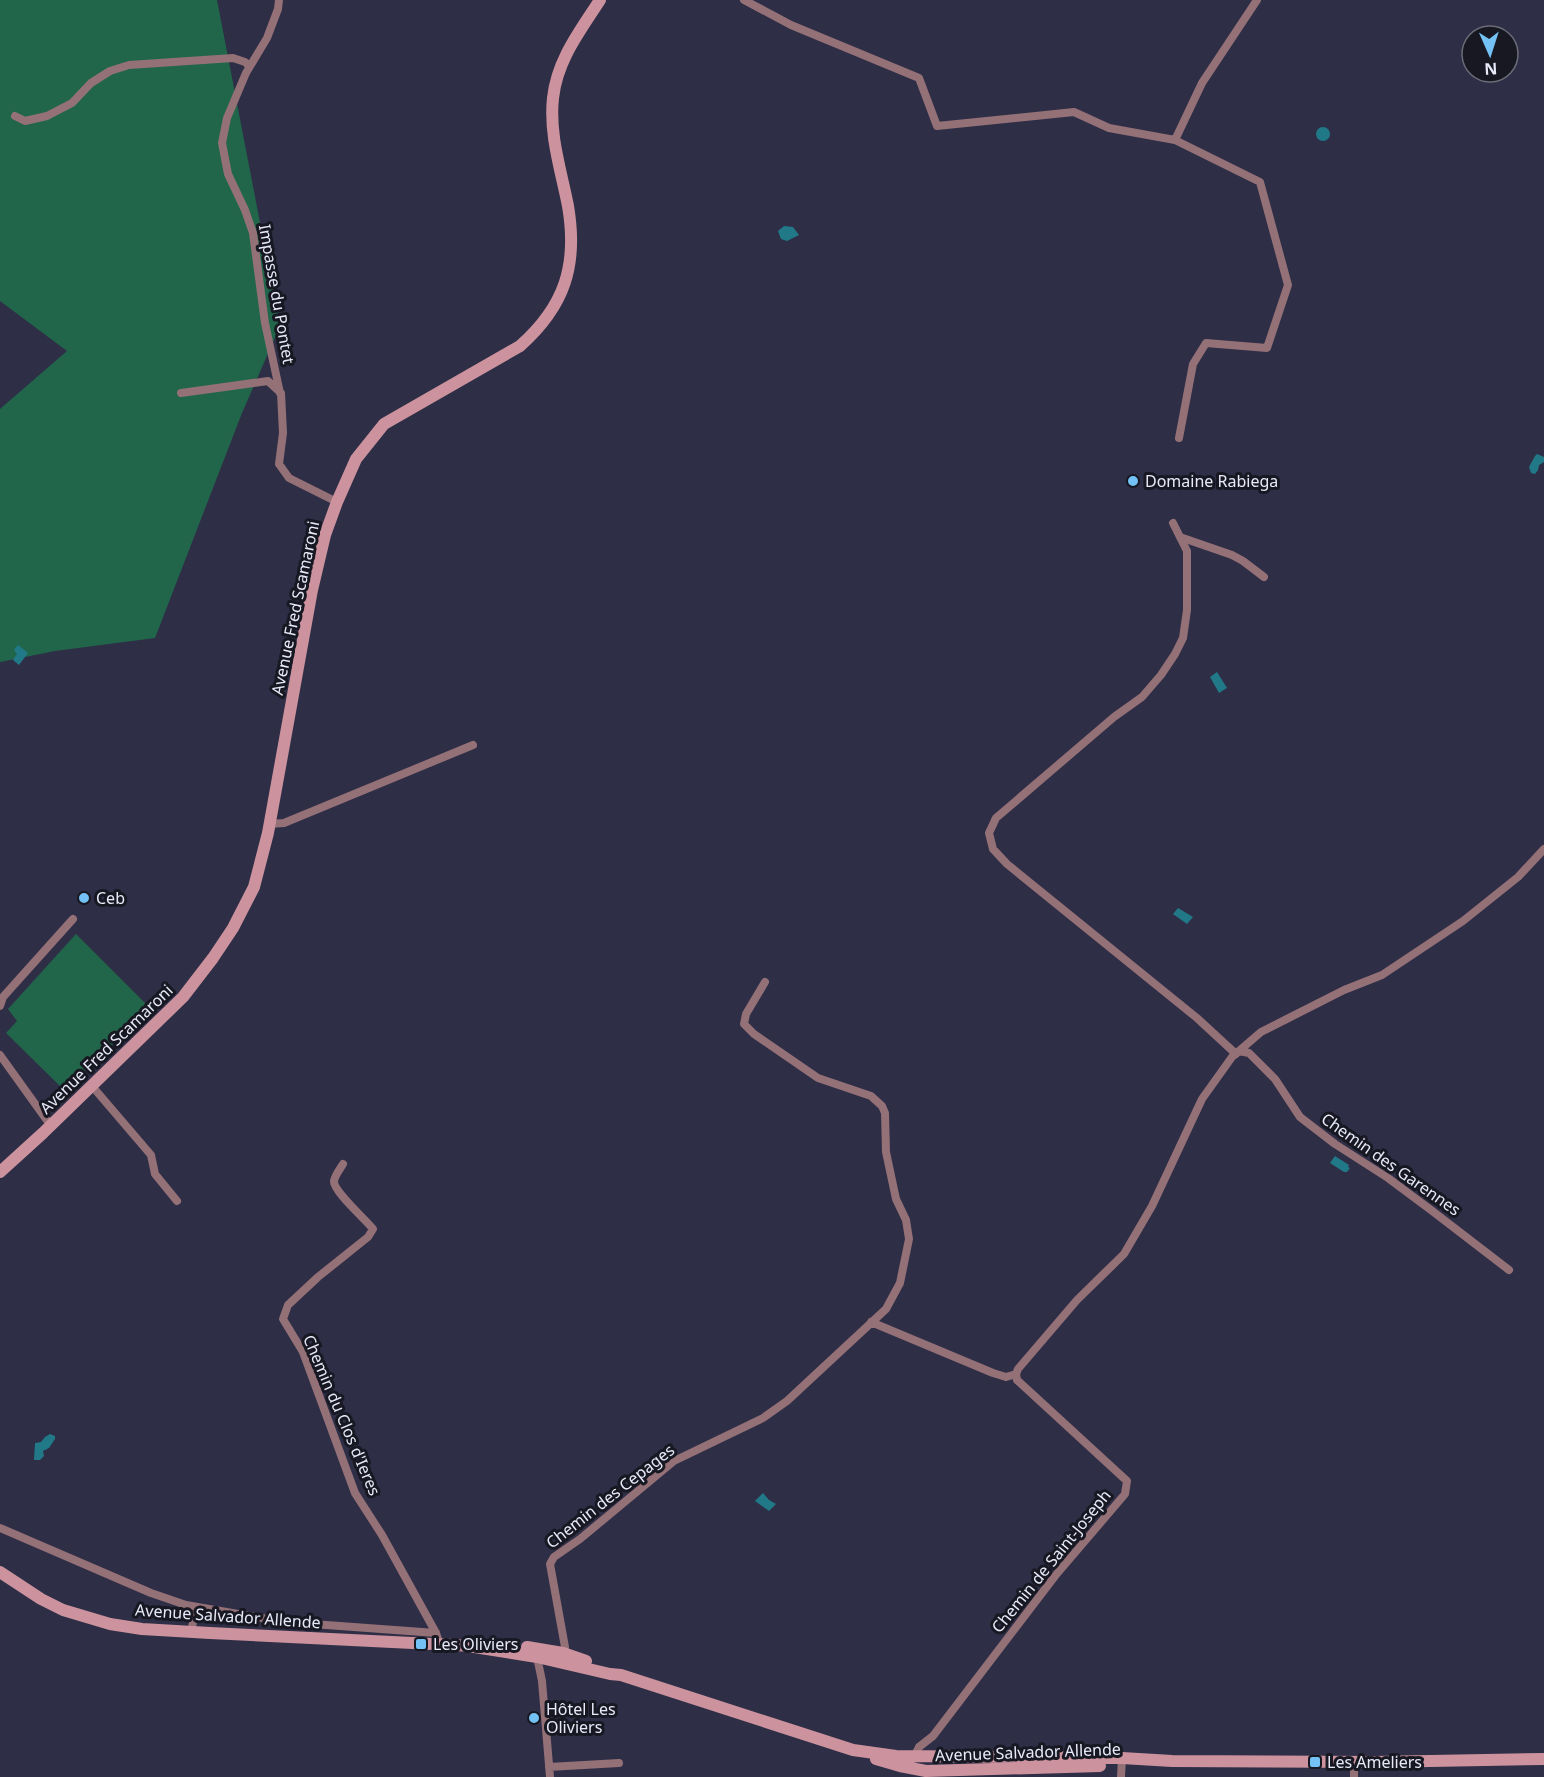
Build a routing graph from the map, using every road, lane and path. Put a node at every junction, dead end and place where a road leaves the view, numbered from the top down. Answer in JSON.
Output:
{"nodes":[{"id":1,"x":279,"y":0,"type":"edge"},
{"id":2,"x":600,"y":0,"type":"edge"},
{"id":3,"x":744,"y":0,"type":"edge"},
{"id":4,"x":1257,"y":0,"type":"edge"},
{"id":5,"x":249,"y":66,"type":"junction"},
{"id":6,"x":15,"y":116,"type":"dead end"},
{"id":7,"x":1174,"y":140,"type":"junction"},
{"id":8,"x":181,"y":393,"type":"dead end"},
{"id":9,"x":280,"y":393,"type":"junction"},
{"id":10,"x":1179,"y":438,"type":"dead end"},
{"id":11,"x":337,"y":502,"type":"junction"},
{"id":12,"x":1173,"y":523,"type":"dead end"},
{"id":13,"x":1180,"y":537,"type":"junction"},
{"id":14,"x":1264,"y":577,"type":"dead end"},
{"id":15,"x":473,"y":745,"type":"dead end"},
{"id":16,"x":269,"y":824,"type":"junction"},
{"id":17,"x":1544,"y":849,"type":"edge"},
{"id":18,"x":73,"y":919,"type":"dead end"},
{"id":19,"x":765,"y":982,"type":"dead end"},
{"id":20,"x":0,"y":1006,"type":"edge"},
{"id":21,"x":1238,"y":1052,"type":"junction"},
{"id":22,"x":0,"y":1055,"type":"edge"},
{"id":23,"x":92,"y":1086,"type":"junction"},
{"id":24,"x":51,"y":1125,"type":"junction"},
{"id":25,"x":343,"y":1164,"type":"dead end"},
{"id":26,"x":0,"y":1172,"type":"edge"},
{"id":27,"x":177,"y":1201,"type":"dead end"},
{"id":28,"x":1509,"y":1270,"type":"dead end"},
{"id":29,"x":871,"y":1322,"type":"junction"},
{"id":30,"x":1016,"y":1374,"type":"junction"},
{"id":31,"x":1,"y":1529,"type":"edge"},
{"id":32,"x":0,"y":1572,"type":"edge"},
{"id":33,"x":196,"y":1607,"type":"junction"},
{"id":34,"x":191,"y":1632,"type":"junction"},
{"id":35,"x":438,"y":1639,"type":"junction"},
{"id":36,"x":549,"y":1655,"type":"junction"},
{"id":37,"x":621,"y":1674,"type":"junction"},
{"id":38,"x":542,"y":1681,"type":"junction"},
{"id":39,"x":853,"y":1750,"type":"junction"},
{"id":40,"x":914,"y":1757,"type":"junction"},
{"id":41,"x":1544,"y":1759,"type":"edge"},
{"id":42,"x":881,"y":1761,"type":"junction"},
{"id":43,"x":1354,"y":1762,"type":"junction"},
{"id":44,"x":619,"y":1763,"type":"dead end"},
{"id":45,"x":549,"y":1767,"type":"junction"},
{"id":46,"x":1122,"y":1767,"type":"edge"},
{"id":47,"x":550,"y":1777,"type":"edge"},
{"id":48,"x":1354,"y":1777,"type":"edge"}],
"edges":[{"from":1,"to":5,"type":"street","name":"Impasse du Pontet"},
{"from":2,"to":11,"type":"main road","name":"Avenue Fred Scamaroni"},
{"from":3,"to":7,"type":"street"},
{"from":4,"to":7,"type":"street"},
{"from":5,"to":6,"type":"street"},
{"from":5,"to":9,"type":"street","name":"Impasse du Pontet"},
{"from":7,"to":10,"type":"street"},
{"from":8,"to":9,"type":"street","name":"Impasse du Pontet"},
{"from":9,"to":11,"type":"street","name":"Impasse du Pontet"},
{"from":11,"to":16,"type":"main road","name":"Avenue Fred Scamaroni"},
{"from":12,"to":13,"type":"street","name":"Chemin des Garennes"},
{"from":13,"to":14,"type":"street"},
{"from":13,"to":21,"type":"street","name":"Chemin des Garennes"},
{"from":15,"to":16,"type":"street"},
{"from":16,"to":23,"type":"main road","name":"Avenue Fred Scamaroni"},
{"from":17,"to":21,"type":"street"},
{"from":18,"to":20,"type":"street"},
{"from":19,"to":29,"type":"street","name":"Chemin des Cepages"},
{"from":21,"to":28,"type":"street","name":"Chemin des Garennes"},
{"from":21,"to":30,"type":"street"},
{"from":22,"to":24,"type":"street"},
{"from":23,"to":24,"type":"main road","name":"Avenue Fred Scamaroni"},
{"from":23,"to":27,"type":"street"},
{"from":24,"to":26,"type":"main road","name":"Avenue Fred Scamaroni"},
{"from":25,"to":35,"type":"street","name":"Chemin du Clos d'Ieres"},
{"from":29,"to":30,"type":"street"},
{"from":29,"to":36,"type":"street","name":"Chemin des Cepages"},
{"from":30,"to":40,"type":"street","name":"Chemin de Saint-Joseph"},
{"from":31,"to":33,"type":"street"},
{"from":32,"to":34,"type":"main road","name":"Avenue Salvador Allende"},
{"from":33,"to":34,"type":"street"},
{"from":33,"to":35,"type":"street"},
{"from":34,"to":35,"type":"main road","name":"Avenue Salvador Allende"},
{"from":35,"to":36,"type":"main road","name":"Avenue Salvador Allende"},
{"from":36,"to":37,"type":"main road","name":"Avenue Salvador Allende"},
{"from":36,"to":37,"type":"main road","name":"Avenue Salvador Allende"},
{"from":36,"to":38,"type":"street","name":"Chemin des Cepages"},
{"from":36,"to":38,"type":"street"},
{"from":37,"to":39,"type":"main road","name":"Avenue Salvador Allende"},
{"from":38,"to":45,"type":"street","name":"Chemin des Cepages"},
{"from":39,"to":40,"type":"main road","name":"Avenue Salvador Allende"},
{"from":39,"to":42,"type":"main road","name":"Avenue Salvador Allende"},
{"from":40,"to":42,"type":"street"},
{"from":40,"to":46,"type":"main road","name":"Avenue Salvador Allende"},
{"from":41,"to":43,"type":"main road","name":"Avenue Salvador Allende"},
{"from":42,"to":46,"type":"main road","name":"Avenue Salvador Allende"},
{"from":43,"to":46,"type":"main road","name":"Avenue Salvador Allende"},
{"from":43,"to":48,"type":"street"},
{"from":44,"to":45,"type":"street"},
{"from":45,"to":47,"type":"street","name":"Chemin des Cepages"}]}
